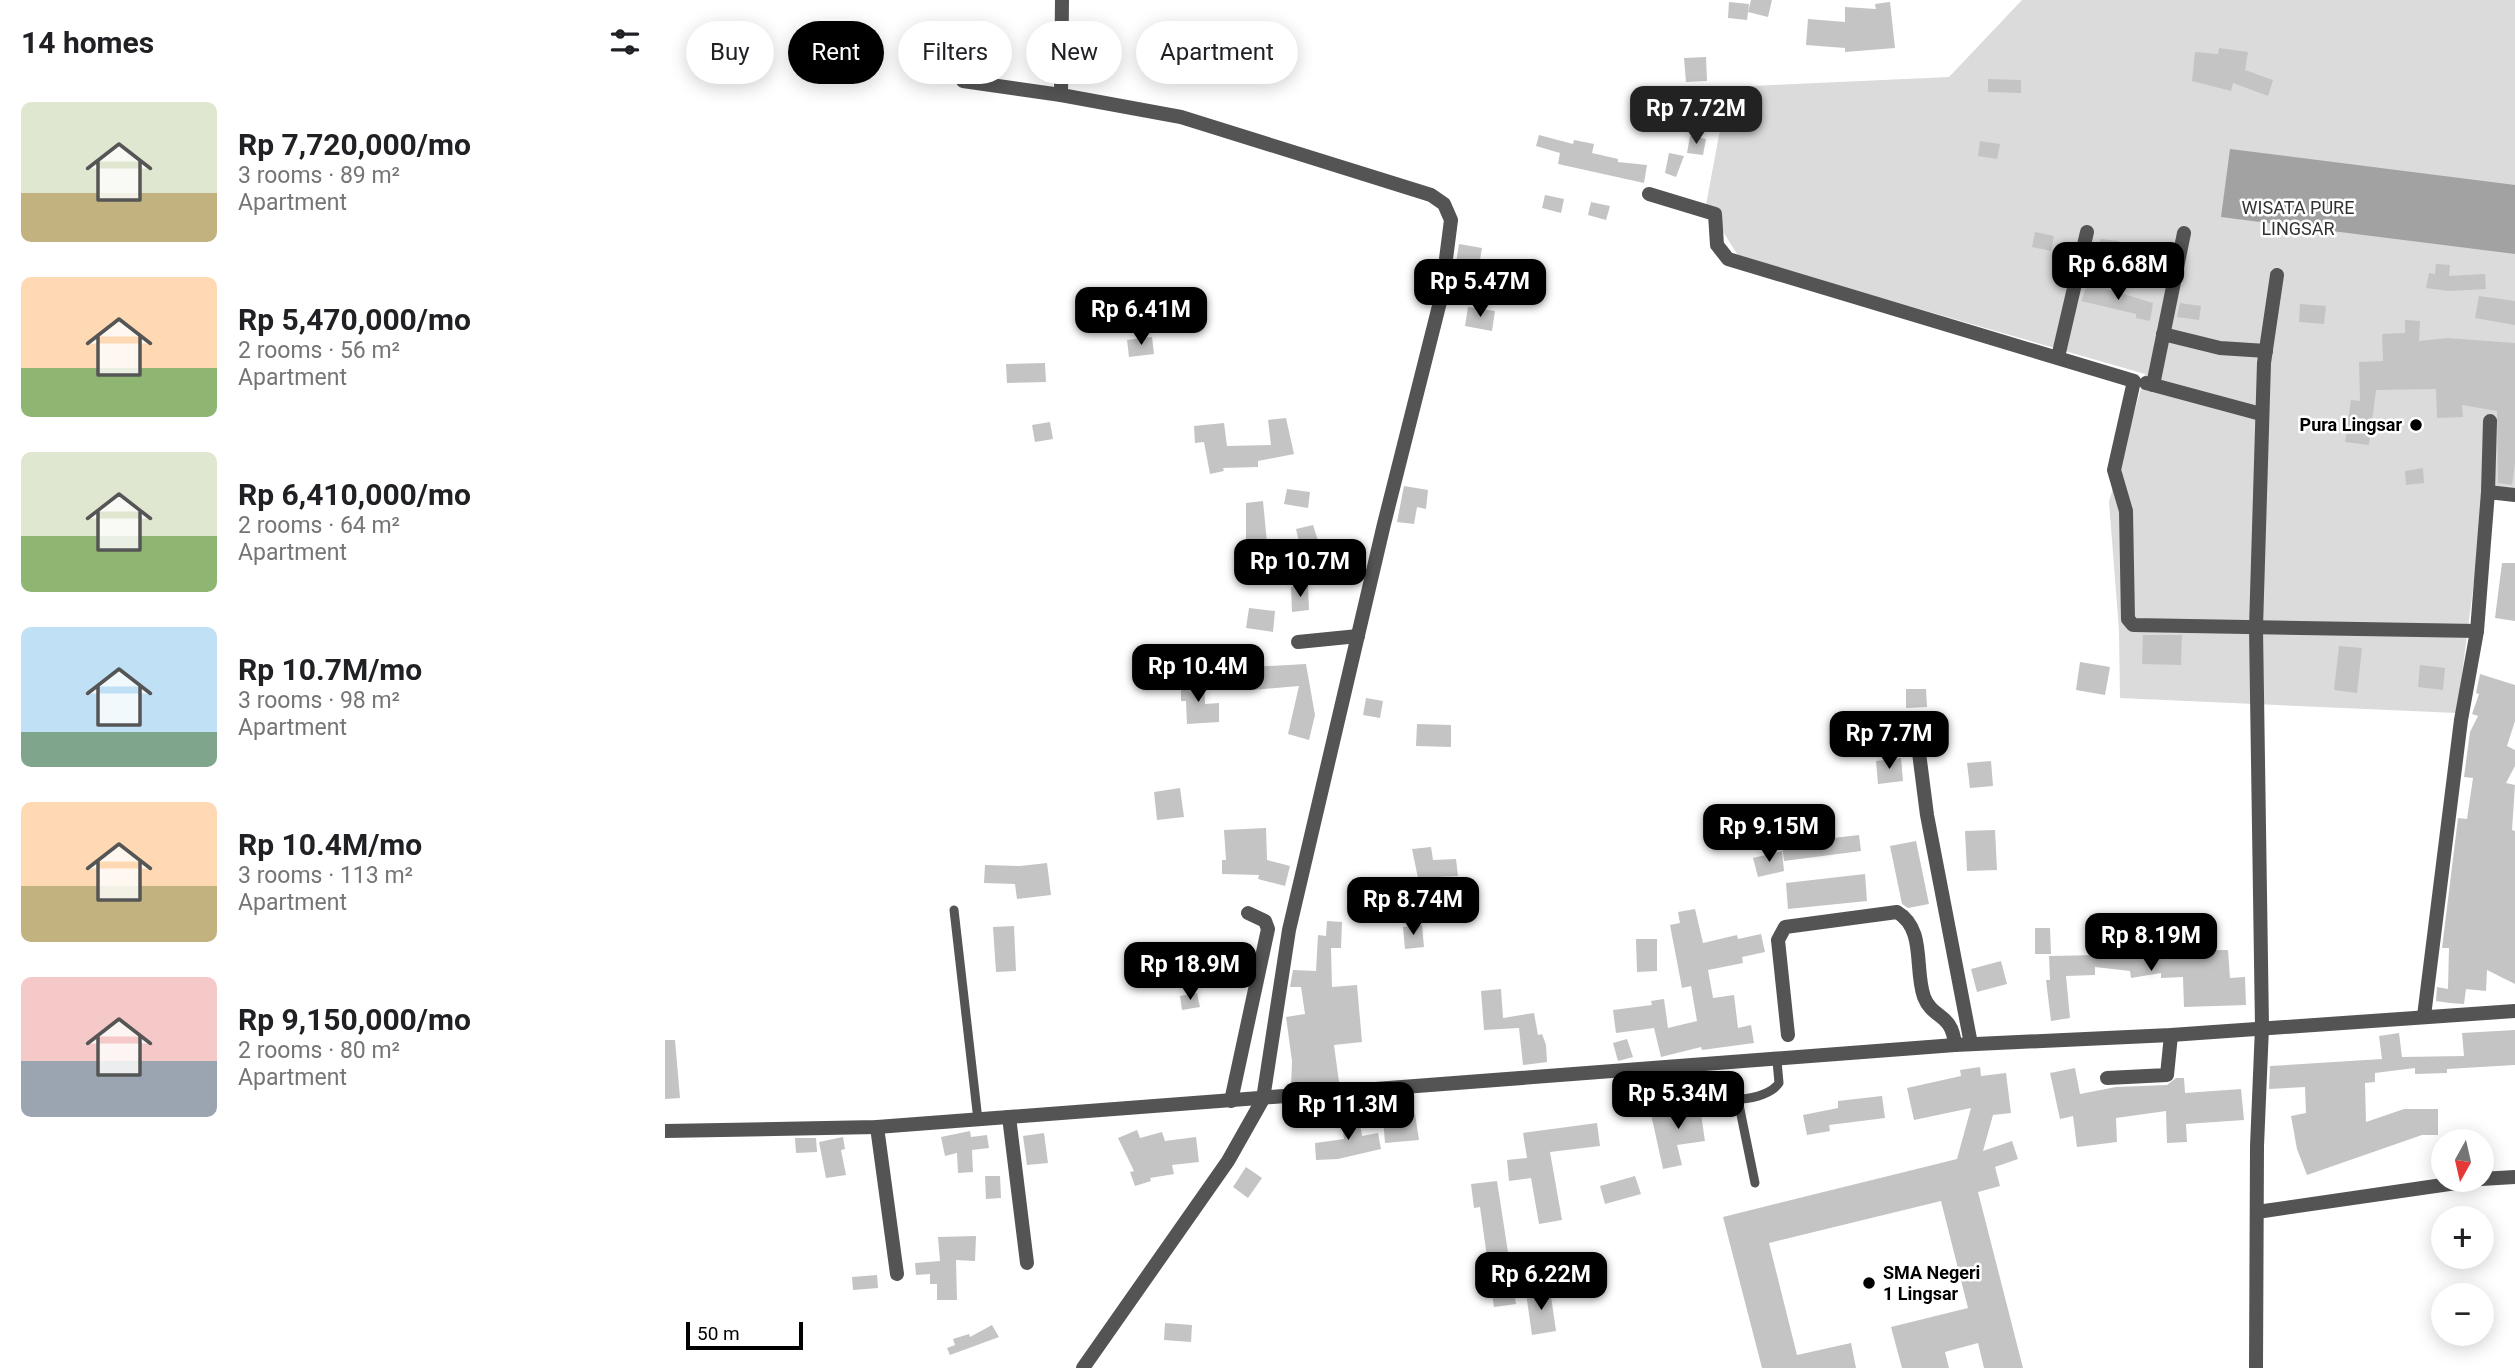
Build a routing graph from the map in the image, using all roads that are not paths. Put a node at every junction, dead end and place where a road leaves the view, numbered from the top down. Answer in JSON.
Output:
{"nodes":[{"id":1,"x":1062,"y":0,"type":"edge"},
{"id":2,"x":984,"y":84,"type":"edge"},
{"id":3,"x":1061,"y":95,"type":"junction"},
{"id":4,"x":1649,"y":194,"type":"dead end"},
{"id":5,"x":2087,"y":232,"type":"dead end"},
{"id":6,"x":2184,"y":233,"type":"dead end"},
{"id":7,"x":2277,"y":275,"type":"dead end"},
{"id":8,"x":2163,"y":334,"type":"junction"},
{"id":9,"x":2266,"y":351,"type":"junction"},
{"id":10,"x":2058,"y":357,"type":"junction"},
{"id":11,"x":2134,"y":381,"type":"junction"},
{"id":12,"x":2153,"y":385,"type":"junction"},
{"id":13,"x":2261,"y":414,"type":"junction"},
{"id":14,"x":2490,"y":421,"type":"dead end"},
{"id":15,"x":2488,"y":492,"type":"junction"},
{"id":16,"x":2515,"y":495,"type":"edge"},
{"id":17,"x":2256,"y":628,"type":"junction"},
{"id":18,"x":2477,"y":631,"type":"junction"},
{"id":19,"x":1358,"y":636,"type":"junction"},
{"id":20,"x":1298,"y":642,"type":"dead end"},
{"id":21,"x":1918,"y":745,"type":"dead end"},
{"id":22,"x":954,"y":909,"type":"dead end"},
{"id":23,"x":1248,"y":913,"type":"dead end"},
{"id":24,"x":2515,"y":1011,"type":"edge"},
{"id":25,"x":2424,"y":1016,"type":"junction"},
{"id":26,"x":2262,"y":1027,"type":"junction"},
{"id":27,"x":1787,"y":1035,"type":"dead end"},
{"id":28,"x":2171,"y":1035,"type":"junction"},
{"id":29,"x":1971,"y":1044,"type":"junction"},
{"id":30,"x":1955,"y":1045,"type":"junction"},
{"id":31,"x":1777,"y":1061,"type":"junction"},
{"id":32,"x":1697,"y":1064,"type":"junction"},
{"id":33,"x":2107,"y":1078,"type":"dead end"},
{"id":34,"x":1263,"y":1099,"type":"junction"},
{"id":35,"x":1738,"y":1100,"type":"junction"},
{"id":36,"x":1231,"y":1101,"type":"junction"},
{"id":37,"x":1009,"y":1117,"type":"junction"},
{"id":38,"x":978,"y":1120,"type":"junction"},
{"id":39,"x":877,"y":1128,"type":"junction"},
{"id":40,"x":665,"y":1131,"type":"edge"},
{"id":41,"x":2515,"y":1177,"type":"edge"},
{"id":42,"x":2494,"y":1178,"type":"edge"},
{"id":43,"x":1755,"y":1183,"type":"dead end"},
{"id":44,"x":2431,"y":1186,"type":"edge"},
{"id":45,"x":2257,"y":1212,"type":"junction"},
{"id":46,"x":1027,"y":1262,"type":"dead end"},
{"id":47,"x":897,"y":1274,"type":"dead end"},
{"id":48,"x":1083,"y":1368,"type":"edge"},
{"id":49,"x":2256,"y":1368,"type":"edge"}],
"edges":[{"from":1,"to":3,"type":"street"},
{"from":2,"to":3,"type":"street"},
{"from":3,"to":19,"type":"street"},
{"from":4,"to":10,"type":"street"},
{"from":5,"to":10,"type":"street"},
{"from":6,"to":8,"type":"street"},
{"from":7,"to":9,"type":"street"},
{"from":8,"to":9,"type":"street"},
{"from":8,"to":12,"type":"street"},
{"from":9,"to":13,"type":"street"},
{"from":10,"to":11,"type":"street"},
{"from":11,"to":12,"type":"street"},
{"from":11,"to":17,"type":"street"},
{"from":12,"to":13,"type":"street"},
{"from":13,"to":17,"type":"street"},
{"from":14,"to":15,"type":"street"},
{"from":15,"to":16,"type":"street"},
{"from":15,"to":18,"type":"street"},
{"from":17,"to":18,"type":"street"},
{"from":17,"to":26,"type":"street"},
{"from":18,"to":25,"type":"street"},
{"from":19,"to":20,"type":"street"},
{"from":19,"to":34,"type":"street"},
{"from":21,"to":29,"type":"street"},
{"from":22,"to":38,"type":"lane"},
{"from":23,"to":36,"type":"street"},
{"from":24,"to":25,"type":"street"},
{"from":25,"to":26,"type":"street"},
{"from":26,"to":28,"type":"street"},
{"from":26,"to":45,"type":"street"},
{"from":27,"to":30,"type":"street"},
{"from":28,"to":29,"type":"street"},
{"from":28,"to":33,"type":"street"},
{"from":29,"to":30,"type":"street"},
{"from":30,"to":31,"type":"street"},
{"from":31,"to":32,"type":"street"},
{"from":31,"to":35,"type":"lane"},
{"from":32,"to":34,"type":"street"},
{"from":32,"to":35,"type":"lane"},
{"from":34,"to":36,"type":"street"},
{"from":34,"to":48,"type":"street"},
{"from":35,"to":43,"type":"lane"},
{"from":36,"to":37,"type":"street"},
{"from":37,"to":38,"type":"street"},
{"from":37,"to":46,"type":"street"},
{"from":38,"to":39,"type":"street"},
{"from":39,"to":40,"type":"street"},
{"from":39,"to":47,"type":"street"},
{"from":41,"to":42,"type":"street"},
{"from":44,"to":45,"type":"street"},
{"from":45,"to":49,"type":"street"}]}
